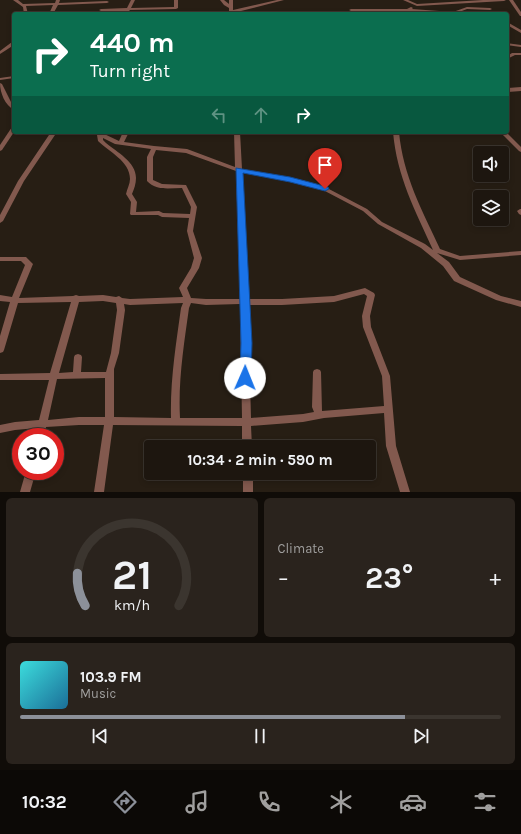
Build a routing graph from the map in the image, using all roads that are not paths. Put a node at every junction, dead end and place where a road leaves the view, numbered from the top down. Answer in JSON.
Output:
{"nodes":[{"id":1,"x":16,"y":0,"type":"edge"},
{"id":2,"x":133,"y":0,"type":"edge"},
{"id":3,"x":176,"y":0,"type":"edge"},
{"id":4,"x":222,"y":0,"type":"edge"},
{"id":5,"x":231,"y":0,"type":"edge"},
{"id":6,"x":282,"y":0,"type":"edge"},
{"id":7,"x":405,"y":0,"type":"edge"},
{"id":8,"x":504,"y":0,"type":"edge"},
{"id":9,"x":511,"y":0,"type":"edge"},
{"id":10,"x":108,"y":1,"type":"edge"},
{"id":11,"x":498,"y":1,"type":"edge"},
{"id":12,"x":57,"y":2,"type":"edge"},
{"id":13,"x":79,"y":2,"type":"edge"},
{"id":14,"x":455,"y":3,"type":"junction"},
{"id":15,"x":413,"y":4,"type":"junction"},
{"id":16,"x":22,"y":5,"type":"junction"},
{"id":17,"x":176,"y":8,"type":"junction"},
{"id":18,"x":466,"y":8,"type":"junction"},
{"id":19,"x":128,"y":9,"type":"junction"},
{"id":20,"x":108,"y":10,"type":"junction"},
{"id":21,"x":351,"y":10,"type":"dead end"},
{"id":22,"x":409,"y":10,"type":"junction"},
{"id":23,"x":26,"y":12,"type":"edge"},
{"id":24,"x":52,"y":12,"type":"edge"},
{"id":25,"x":99,"y":12,"type":"edge"},
{"id":26,"x":111,"y":12,"type":"edge"},
{"id":27,"x":127,"y":12,"type":"edge"},
{"id":28,"x":175,"y":12,"type":"edge"},
{"id":29,"x":230,"y":12,"type":"edge"},
{"id":30,"x":439,"y":12,"type":"edge"},
{"id":31,"x":456,"y":12,"type":"edge"},
{"id":32,"x":521,"y":15,"type":"edge"},
{"id":33,"x":509,"y":24,"type":"edge"},
{"id":34,"x":521,"y":32,"type":"edge"},
{"id":35,"x":12,"y":44,"type":"edge"},
{"id":36,"x":509,"y":44,"type":"edge"},
{"id":37,"x":521,"y":46,"type":"edge"},
{"id":38,"x":0,"y":53,"type":"edge"},
{"id":39,"x":521,"y":54,"type":"edge"},
{"id":40,"x":509,"y":57,"type":"edge"},
{"id":41,"x":12,"y":77,"type":"edge"},
{"id":42,"x":0,"y":79,"type":"edge"},
{"id":43,"x":0,"y":86,"type":"edge"},
{"id":44,"x":521,"y":89,"type":"edge"},
{"id":45,"x":509,"y":90,"type":"edge"},
{"id":46,"x":12,"y":105,"type":"edge"},
{"id":47,"x":12,"y":131,"type":"edge"},
{"id":48,"x":53,"y":134,"type":"edge"},
{"id":49,"x":98,"y":134,"type":"edge"},
{"id":50,"x":100,"y":134,"type":"edge"},
{"id":51,"x":125,"y":134,"type":"edge"},
{"id":52,"x":237,"y":134,"type":"edge"},
{"id":53,"x":396,"y":134,"type":"edge"},
{"id":54,"x":505,"y":134,"type":"edge"},
{"id":55,"x":121,"y":143,"type":"junction"},
{"id":56,"x":154,"y":148,"type":"junction"},
{"id":57,"x":0,"y":149,"type":"edge"},
{"id":58,"x":521,"y":150,"type":"edge"},
{"id":59,"x":239,"y":170,"type":"junction"},
{"id":60,"x":192,"y":215,"type":"junction"},
{"id":61,"x":0,"y":222,"type":"edge"},
{"id":62,"x":521,"y":253,"type":"edge"},
{"id":63,"x":0,"y":259,"type":"edge"},
{"id":64,"x":0,"y":298,"type":"edge"},
{"id":65,"x":76,"y":298,"type":"junction"},
{"id":66,"x":15,"y":300,"type":"junction"},
{"id":67,"x":119,"y":300,"type":"junction"},
{"id":68,"x":188,"y":300,"type":"junction"},
{"id":69,"x":244,"y":302,"type":"junction"},
{"id":70,"x":521,"y":304,"type":"edge"},
{"id":71,"x":0,"y":350,"type":"edge"},
{"id":72,"x":78,"y":357,"type":"dead end"},
{"id":73,"x":317,"y":372,"type":"dead end"},
{"id":74,"x":77,"y":374,"type":"junction"},
{"id":75,"x":54,"y":375,"type":"junction"},
{"id":76,"x":110,"y":375,"type":"junction"},
{"id":77,"x":0,"y":377,"type":"edge"},
{"id":78,"x":388,"y":409,"type":"junction"},
{"id":79,"x":319,"y":415,"type":"junction"},
{"id":80,"x":176,"y":421,"type":"junction"},
{"id":81,"x":109,"y":422,"type":"junction"},
{"id":82,"x":246,"y":422,"type":"junction"},
{"id":83,"x":41,"y":423,"type":"junction"},
{"id":84,"x":40,"y":428,"type":"edge"},
{"id":85,"x":0,"y":429,"type":"edge"},
{"id":86,"x":247,"y":440,"type":"edge"},
{"id":87,"x":28,"y":480,"type":"edge"},
{"id":88,"x":248,"y":480,"type":"edge"},
{"id":89,"x":25,"y":492,"type":"edge"},
{"id":90,"x":99,"y":492,"type":"edge"},
{"id":91,"x":248,"y":492,"type":"edge"},
{"id":92,"x":405,"y":492,"type":"edge"}],
"edges":[{"from":1,"to":16,"type":"street"},
{"from":2,"to":19,"type":"street"},
{"from":3,"to":17,"type":"street"},
{"from":4,"to":29,"type":"street"},
{"from":5,"to":29,"type":"street"},
{"from":6,"to":29,"type":"street"},
{"from":7,"to":15,"type":"street"},
{"from":8,"to":11,"type":"street"},
{"from":9,"to":32,"type":"street"},
{"from":10,"to":13,"type":"street"},
{"from":10,"to":25,"type":"street"},
{"from":11,"to":14,"type":"street"},
{"from":11,"to":18,"type":"street"},
{"from":12,"to":13,"type":"street"},
{"from":12,"to":16,"type":"street"},
{"from":12,"to":24,"type":"street"},
{"from":14,"to":15,"type":"street"},
{"from":14,"to":18,"type":"street"},
{"from":15,"to":22,"type":"street"},
{"from":16,"to":23,"type":"street"},
{"from":17,"to":19,"type":"street"},
{"from":17,"to":28,"type":"street"},
{"from":18,"to":31,"type":"street"},
{"from":19,"to":20,"type":"street"},
{"from":19,"to":27,"type":"street"},
{"from":20,"to":25,"type":"street"},
{"from":20,"to":26,"type":"street"},
{"from":21,"to":22,"type":"street"},
{"from":22,"to":30,"type":"street"},
{"from":33,"to":34,"type":"street"},
{"from":35,"to":38,"type":"street"},
{"from":36,"to":37,"type":"street"},
{"from":39,"to":40,"type":"street"},
{"from":41,"to":42,"type":"street"},
{"from":43,"to":46,"type":"street"},
{"from":44,"to":45,"type":"street"},
{"from":47,"to":57,"type":"street"},
{"from":48,"to":61,"type":"street"},
{"from":49,"to":60,"type":"street"},
{"from":50,"to":55,"type":"street"},
{"from":51,"to":55,"type":"street"},
{"from":52,"to":59,"type":"street"},
{"from":53,"to":62,"type":"street"},
{"from":54,"to":58,"type":"street"},
{"from":55,"to":56,"type":"street"},
{"from":56,"to":59,"type":"street"},
{"from":56,"to":60,"type":"street"},
{"from":59,"to":69,"type":"street"},
{"from":59,"to":70,"type":"street"},
{"from":60,"to":68,"type":"street"},
{"from":63,"to":66,"type":"street"},
{"from":64,"to":66,"type":"street"},
{"from":65,"to":66,"type":"street"},
{"from":65,"to":67,"type":"street"},
{"from":65,"to":75,"type":"street"},
{"from":66,"to":71,"type":"street"},
{"from":67,"to":68,"type":"street"},
{"from":67,"to":76,"type":"street"},
{"from":68,"to":69,"type":"street"},
{"from":68,"to":80,"type":"street"},
{"from":69,"to":78,"type":"street"},
{"from":69,"to":82,"type":"street"},
{"from":72,"to":74,"type":"street"},
{"from":73,"to":79,"type":"street"},
{"from":74,"to":75,"type":"street"},
{"from":74,"to":76,"type":"street"},
{"from":75,"to":77,"type":"street"},
{"from":75,"to":83,"type":"street"},
{"from":76,"to":81,"type":"street"},
{"from":78,"to":79,"type":"street"},
{"from":78,"to":92,"type":"street"},
{"from":79,"to":82,"type":"street"},
{"from":80,"to":81,"type":"street"},
{"from":80,"to":82,"type":"street"},
{"from":81,"to":83,"type":"street"},
{"from":81,"to":90,"type":"street"},
{"from":82,"to":86,"type":"street"},
{"from":83,"to":84,"type":"street"},
{"from":83,"to":85,"type":"street"},
{"from":87,"to":89,"type":"street"},
{"from":88,"to":91,"type":"street"}]}
